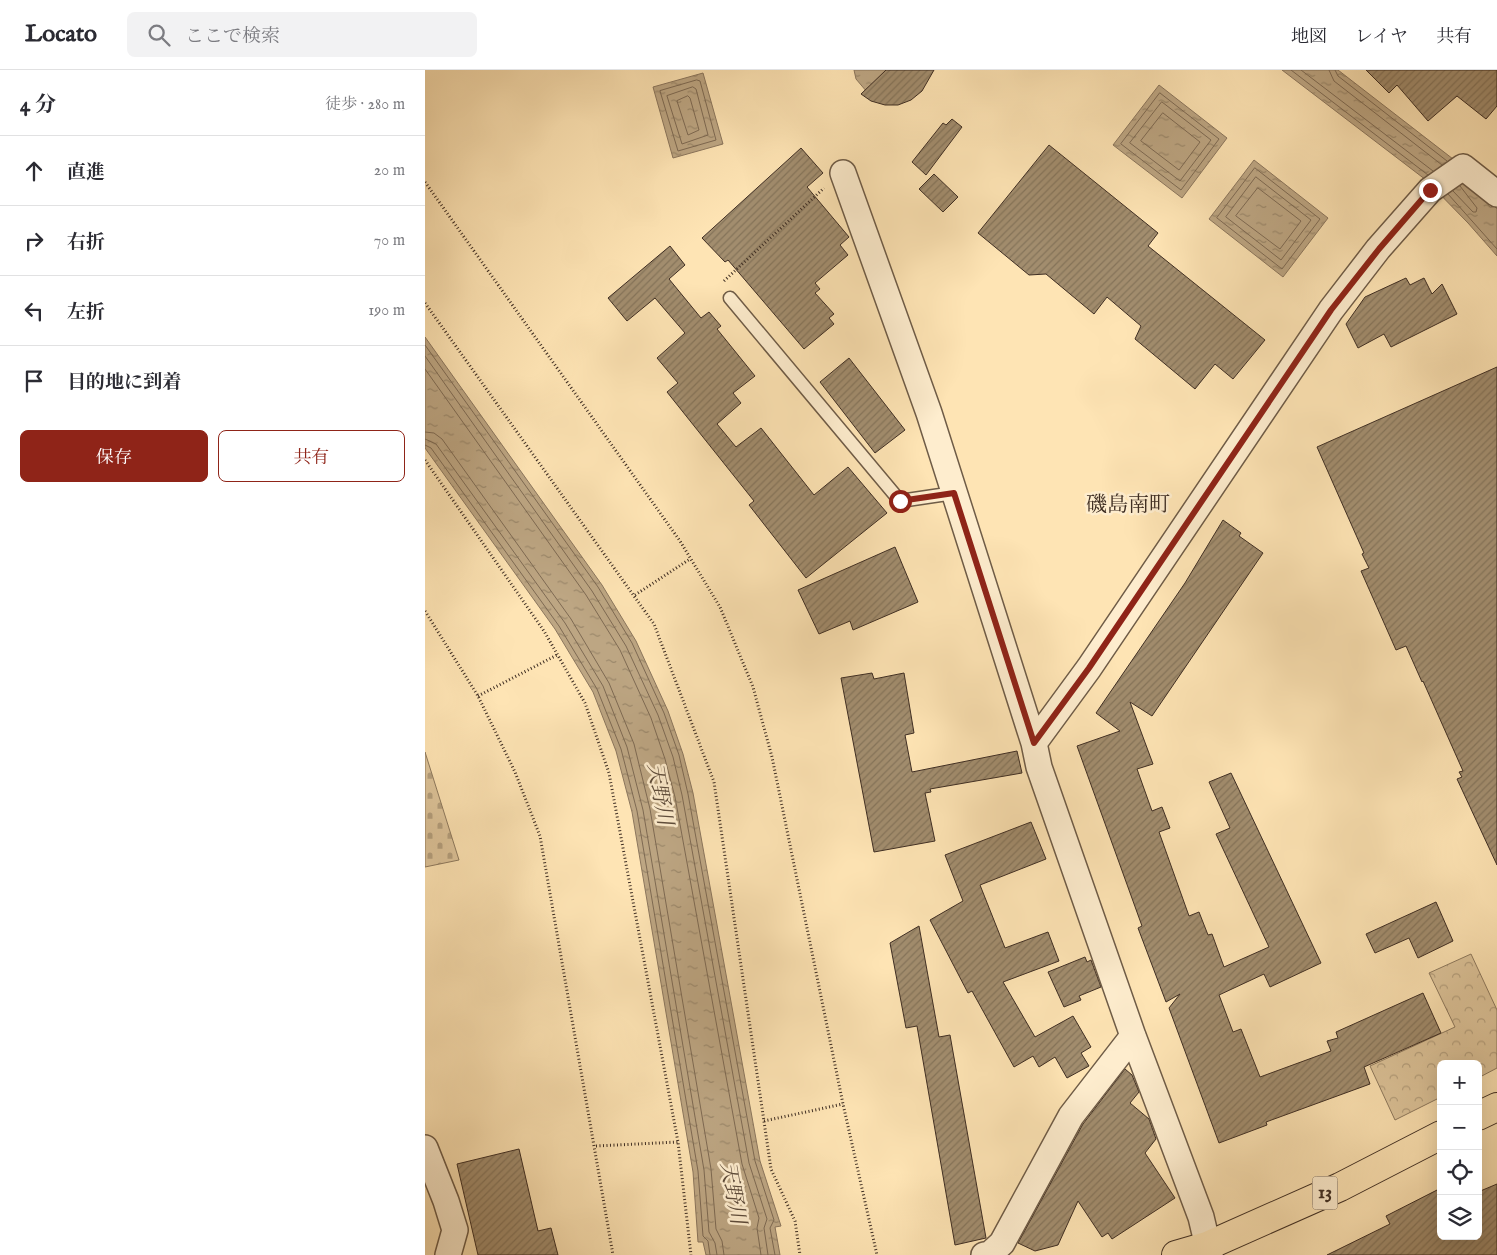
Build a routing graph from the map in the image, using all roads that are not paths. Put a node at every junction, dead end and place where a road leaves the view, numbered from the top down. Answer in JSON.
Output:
{"nodes":[{"id":1,"x":843,"y":173,"type":"road end"},
{"id":2,"x":1496,"y":192,"type":"edge"},
{"id":3,"x":730,"y":298,"type":"road end"},
{"id":4,"x":954,"y":493,"type":"junction"},
{"id":5,"x":1034,"y":743,"type":"junction"},
{"id":6,"x":1133,"y":1036,"type":"junction"},
{"id":7,"x":1497,"y":1106,"type":"edge"},
{"id":8,"x":1482,"y":1114,"type":"edge"},
{"id":9,"x":1437,"y":1137,"type":"edge"},
{"id":10,"x":425,"y":1148,"type":"edge"},
{"id":11,"x":1209,"y":1251,"type":"edge"},
{"id":12,"x":448,"y":1255,"type":"edge"},
{"id":13,"x":984,"y":1255,"type":"edge"},
{"id":14,"x":1176,"y":1255,"type":"edge"}],
"edges":[{"from":1,"to":4,"type":"street"},
{"from":2,"to":5,"type":"street"},
{"from":3,"to":4,"type":"lane"},
{"from":4,"to":5,"type":"street"},
{"from":5,"to":6,"type":"street"},
{"from":6,"to":11,"type":"street"},
{"from":6,"to":13,"type":"street"},
{"from":7,"to":8,"type":"main road"},
{"from":9,"to":11,"type":"main road","number":"13"},
{"from":10,"to":12,"type":"street"},
{"from":11,"to":14,"type":"main road","number":"13"}]}
